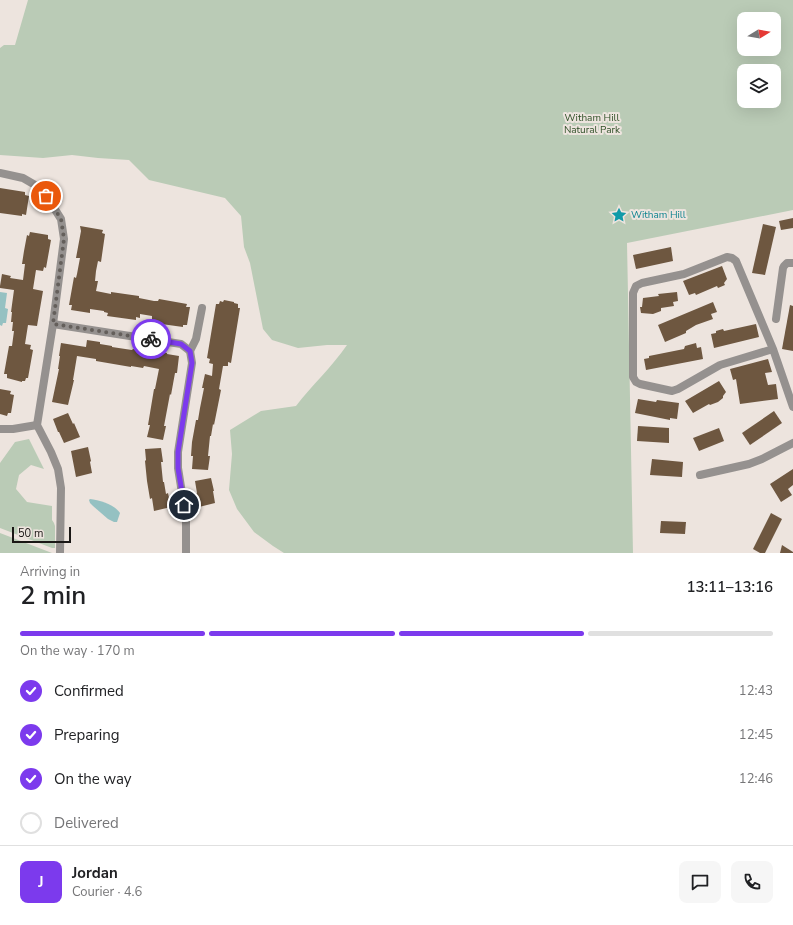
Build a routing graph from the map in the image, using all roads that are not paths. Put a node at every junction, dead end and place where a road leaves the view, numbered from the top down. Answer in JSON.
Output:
{"nodes":[{"id":1,"x":0,"y":174,"type":"edge"},
{"id":2,"x":793,"y":263,"type":"edge"},
{"id":3,"x":202,"y":308,"type":"dead end"},
{"id":4,"x":776,"y":318,"type":"dead end"},
{"id":5,"x":53,"y":324,"type":"junction"},
{"id":6,"x":773,"y":350,"type":"junction"},
{"id":7,"x":190,"y":351,"type":"junction"},
{"id":8,"x":793,"y":407,"type":"edge"},
{"id":9,"x":37,"y":425,"type":"junction"},
{"id":10,"x":0,"y":429,"type":"edge"},
{"id":11,"x":793,"y":443,"type":"edge"},
{"id":12,"x":700,"y":474,"type":"dead end"},
{"id":13,"x":60,"y":553,"type":"edge"},
{"id":14,"x":186,"y":553,"type":"edge"}],
"edges":[{"from":1,"to":5,"type":"street"},
{"from":2,"to":4,"type":"street"},
{"from":3,"to":7,"type":"street"},
{"from":5,"to":7,"type":"street"},
{"from":5,"to":9,"type":"street"},
{"from":6,"to":6,"type":"street"},
{"from":6,"to":8,"type":"street"},
{"from":7,"to":14,"type":"street"},
{"from":9,"to":10,"type":"street"},
{"from":9,"to":13,"type":"street"},
{"from":11,"to":12,"type":"street"}]}
